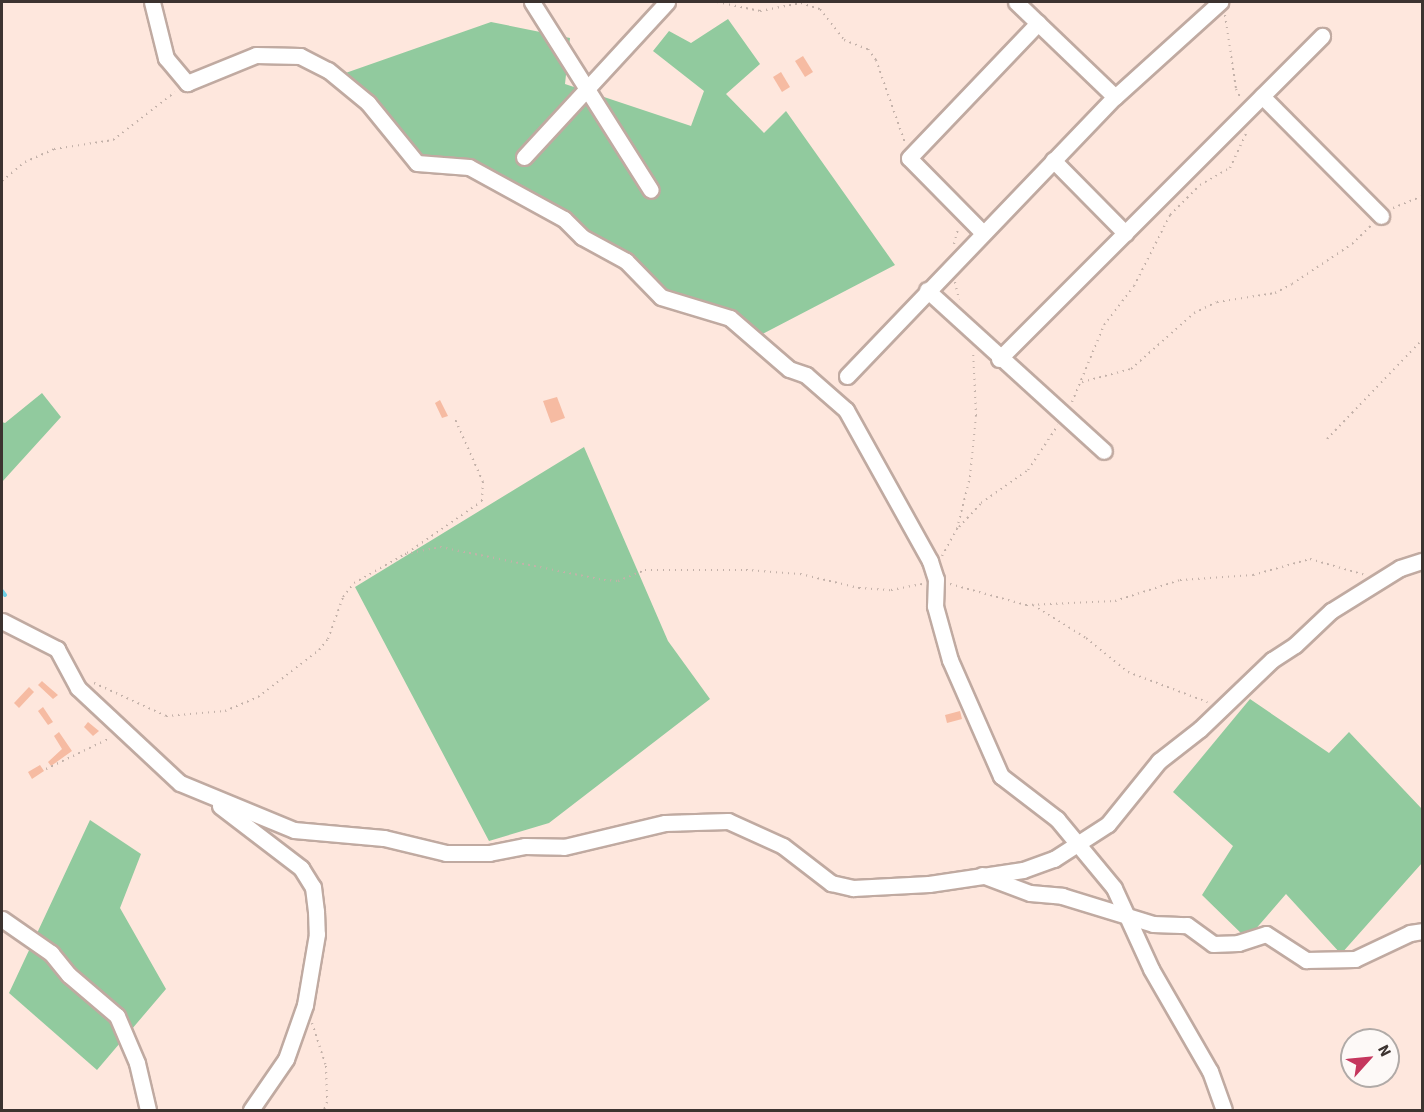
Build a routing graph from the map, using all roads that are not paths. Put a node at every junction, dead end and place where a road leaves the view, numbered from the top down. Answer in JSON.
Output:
{"nodes":[{"id":1,"x":152,"y":2,"type":"edge"},
{"id":2,"x":532,"y":2,"type":"edge"},
{"id":3,"x":667,"y":2,"type":"edge"},
{"id":4,"x":1016,"y":2,"type":"edge"},
{"id":5,"x":1220,"y":2,"type":"edge"},
{"id":6,"x":1038,"y":23,"type":"junction"},
{"id":7,"x":1322,"y":36,"type":"dead end"},
{"id":8,"x":587,"y":88,"type":"junction"},
{"id":9,"x":1262,"y":96,"type":"junction"},
{"id":10,"x":1115,"y":97,"type":"junction"},
{"id":11,"x":524,"y":157,"type":"dead end"},
{"id":12,"x":1053,"y":160,"type":"junction"},
{"id":13,"x":651,"y":190,"type":"dead end"},
{"id":14,"x":1381,"y":216,"type":"road end"},
{"id":15,"x":983,"y":233,"type":"junction"},
{"id":16,"x":1125,"y":233,"type":"junction"},
{"id":17,"x":927,"y":290,"type":"junction"},
{"id":18,"x":999,"y":359,"type":"junction"},
{"id":19,"x":847,"y":376,"type":"dead end"},
{"id":20,"x":1104,"y":451,"type":"dead end"},
{"id":21,"x":1422,"y":561,"type":"edge"},
{"id":22,"x":2,"y":621,"type":"edge"},
{"id":23,"x":208,"y":796,"type":"junction"},
{"id":24,"x":1077,"y":841,"type":"junction"},
{"id":25,"x":979,"y":874,"type":"junction"},
{"id":26,"x":1128,"y":915,"type":"junction"},
{"id":27,"x":2,"y":919,"type":"edge"},
{"id":28,"x":1422,"y":931,"type":"edge"},
{"id":29,"x":148,"y":1110,"type":"edge"},
{"id":30,"x":252,"y":1110,"type":"edge"},
{"id":31,"x":1224,"y":1110,"type":"edge"}],
"edges":[{"from":1,"to":24,"type":"street"},
{"from":2,"to":8,"type":"street"},
{"from":3,"to":8,"type":"street"},
{"from":4,"to":6,"type":"street"},
{"from":5,"to":10,"type":"street"},
{"from":6,"to":10,"type":"street"},
{"from":6,"to":15,"type":"street"},
{"from":7,"to":9,"type":"street"},
{"from":8,"to":11,"type":"street"},
{"from":8,"to":13,"type":"street"},
{"from":9,"to":14,"type":"street"},
{"from":9,"to":16,"type":"street"},
{"from":10,"to":12,"type":"street"},
{"from":12,"to":15,"type":"street"},
{"from":12,"to":16,"type":"street"},
{"from":15,"to":17,"type":"street"},
{"from":16,"to":18,"type":"street"},
{"from":17,"to":18,"type":"street"},
{"from":17,"to":19,"type":"street"},
{"from":18,"to":20,"type":"street"},
{"from":21,"to":24,"type":"street"},
{"from":22,"to":23,"type":"street"},
{"from":23,"to":25,"type":"street"},
{"from":23,"to":30,"type":"street"},
{"from":24,"to":25,"type":"street"},
{"from":24,"to":26,"type":"street"},
{"from":25,"to":26,"type":"street"},
{"from":26,"to":28,"type":"street"},
{"from":26,"to":31,"type":"street"},
{"from":27,"to":29,"type":"street"}]}
